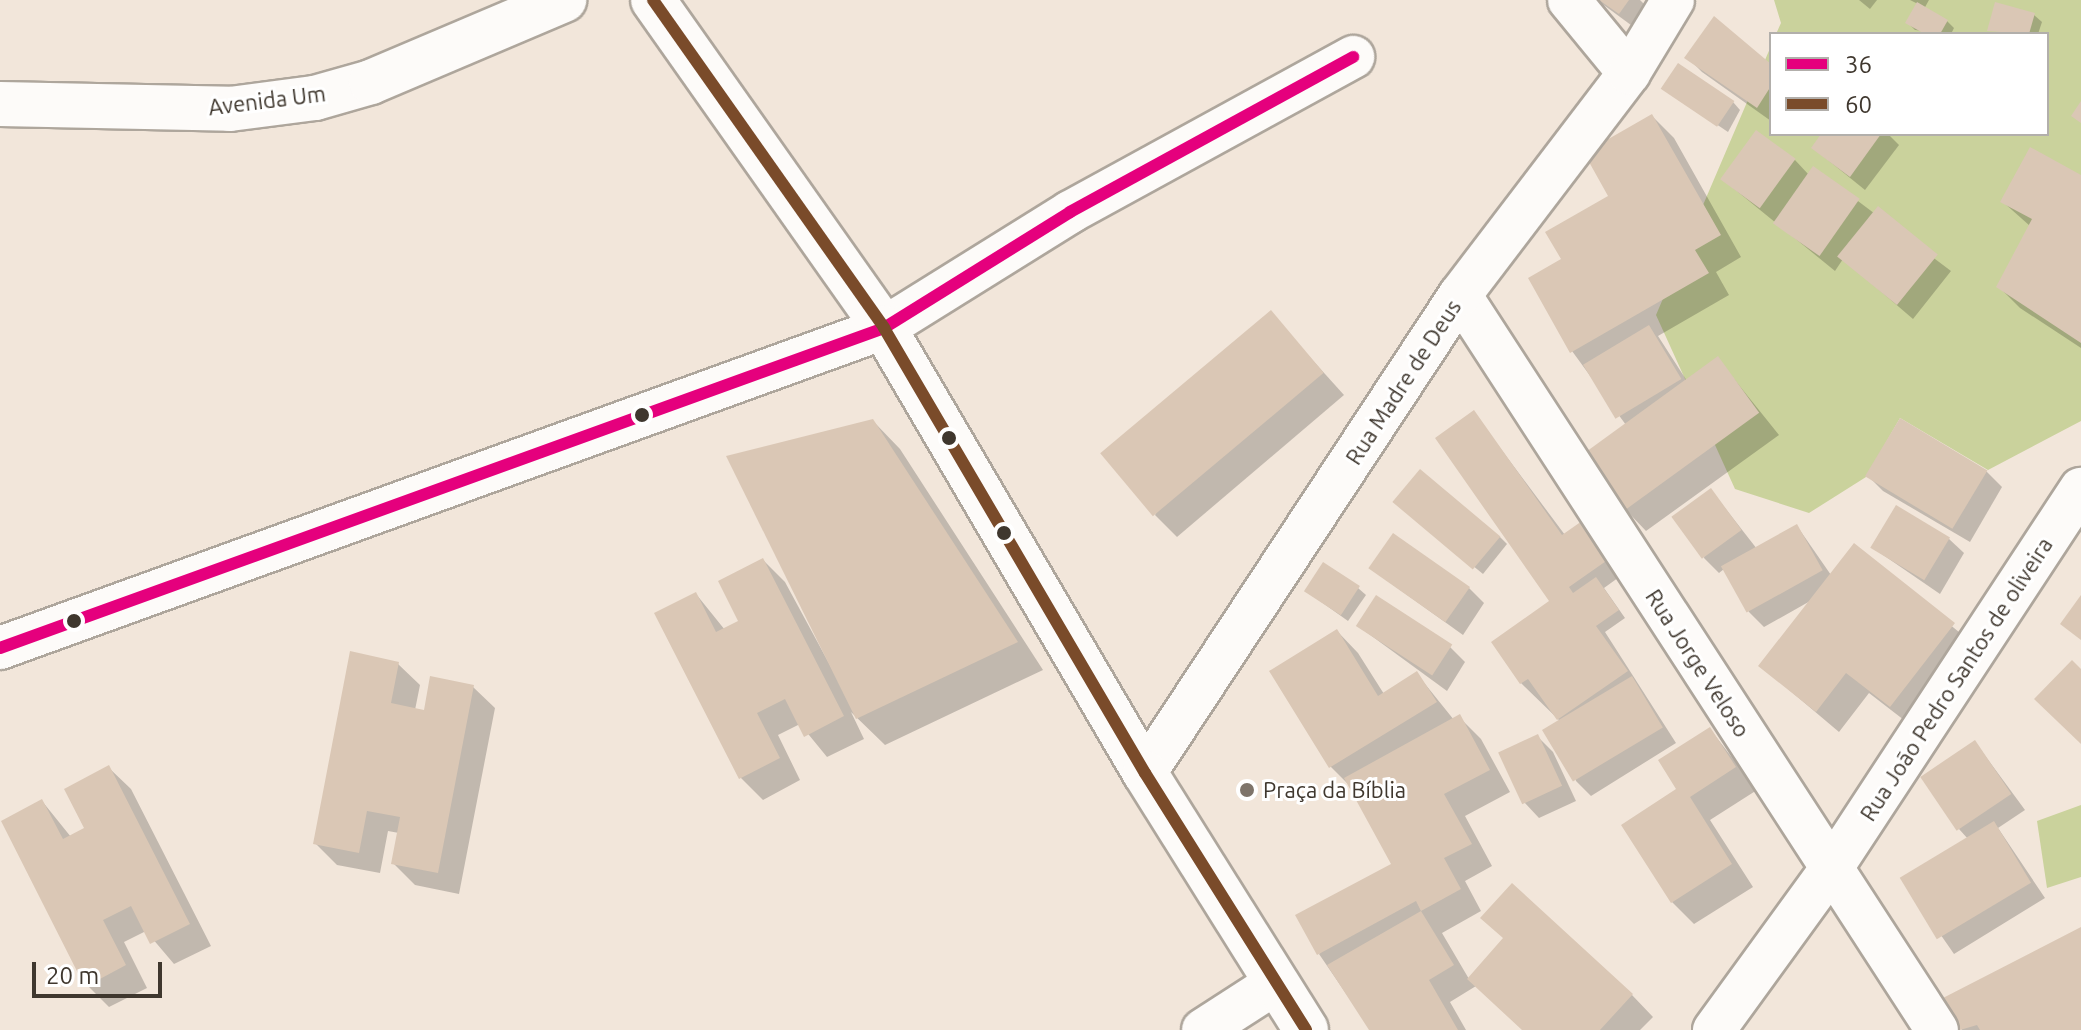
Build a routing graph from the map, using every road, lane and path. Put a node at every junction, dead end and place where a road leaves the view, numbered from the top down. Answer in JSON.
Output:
{"nodes":[{"id":1,"x":564,"y":0,"type":"edge"},
{"id":2,"x":653,"y":0,"type":"edge"},
{"id":3,"x":1569,"y":0,"type":"edge"},
{"id":4,"x":1673,"y":0,"type":"edge"},
{"id":5,"x":1353,"y":57,"type":"dead end"},
{"id":6,"x":1629,"y":73,"type":"junction"},
{"id":7,"x":0,"y":104,"type":"edge"},
{"id":8,"x":1460,"y":295,"type":"junction"},
{"id":9,"x":884,"y":328,"type":"junction"},
{"id":10,"x":2081,"y":489,"type":"edge"},
{"id":11,"x":0,"y":648,"type":"edge"},
{"id":12,"x":1145,"y":773,"type":"junction"},
{"id":13,"x":1831,"y":869,"type":"junction"},
{"id":14,"x":1276,"y":983,"type":"junction"},
{"id":15,"x":1203,"y":1030,"type":"edge"},
{"id":16,"x":1306,"y":1030,"type":"edge"},
{"id":17,"x":1714,"y":1030,"type":"edge"},
{"id":18,"x":1937,"y":1030,"type":"edge"}],
"edges":[{"from":1,"to":7,"type":"street","name":"Avenida Um"},
{"from":2,"to":9,"type":"street"},
{"from":3,"to":6,"type":"street"},
{"from":4,"to":6,"type":"street","name":"Rua Madre de Deus"},
{"from":5,"to":9,"type":"street"},
{"from":6,"to":8,"type":"street","name":"Rua Madre de Deus"},
{"from":8,"to":12,"type":"street","name":"Rua Madre de Deus"},
{"from":8,"to":13,"type":"street","name":"Rua Jorge Veloso"},
{"from":9,"to":11,"type":"street"},
{"from":9,"to":12,"type":"street"},
{"from":10,"to":13,"type":"street","name":"Rua João Pedro Santos de oliveira"},
{"from":12,"to":14,"type":"street"},
{"from":13,"to":17,"type":"street"},
{"from":13,"to":18,"type":"street","name":"Rua Jorge Veloso"},
{"from":14,"to":15,"type":"street"},
{"from":14,"to":16,"type":"street"}]}
